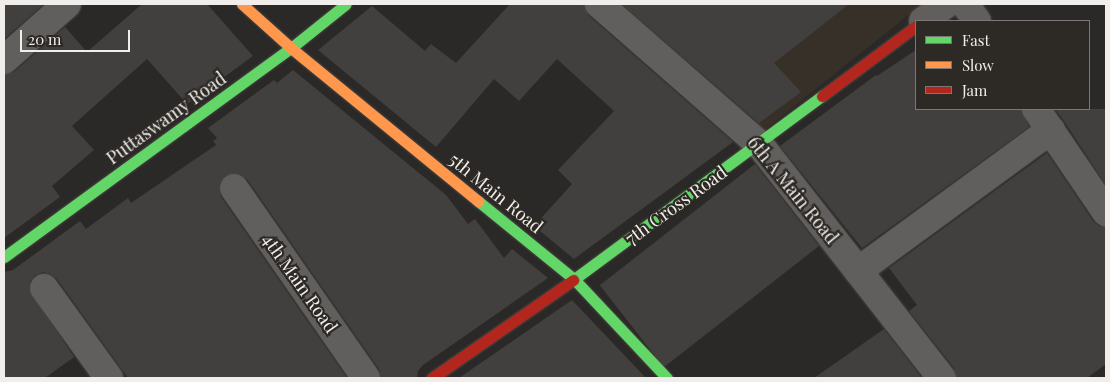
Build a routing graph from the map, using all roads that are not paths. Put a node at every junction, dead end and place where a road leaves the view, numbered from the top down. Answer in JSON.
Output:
{"nodes":[{"id":1,"x":67,"y":4,"type":"edge"},
{"id":2,"x":242,"y":4,"type":"edge"},
{"id":3,"x":346,"y":4,"type":"edge"},
{"id":4,"x":598,"y":4,"type":"edge"},
{"id":5,"x":946,"y":4,"type":"edge"},
{"id":6,"x":965,"y":4,"type":"edge"},
{"id":7,"x":924,"y":20,"type":"edge"},
{"id":8,"x":976,"y":20,"type":"edge"},
{"id":9,"x":915,"y":27,"type":"edge"},
{"id":10,"x":291,"y":48,"type":"junction"},
{"id":11,"x":4,"y":60,"type":"edge"},
{"id":12,"x":1043,"y":120,"type":"edge"},
{"id":13,"x":760,"y":144,"type":"junction"},
{"id":14,"x":234,"y":188,"type":"dead end"},
{"id":15,"x":1106,"y":212,"type":"edge"},
{"id":16,"x":4,"y":257,"type":"edge"},
{"id":17,"x":858,"y":270,"type":"junction"},
{"id":18,"x":574,"y":279,"type":"junction"},
{"id":19,"x":44,"y":288,"type":"dead end"},
{"id":20,"x":110,"y":378,"type":"edge"},
{"id":21,"x":366,"y":378,"type":"edge"},
{"id":22,"x":432,"y":378,"type":"edge"},
{"id":23,"x":667,"y":378,"type":"edge"},
{"id":24,"x":942,"y":378,"type":"edge"}],
"edges":[{"from":1,"to":11,"type":"street"},
{"from":2,"to":10,"type":"street","name":"5th Main Road"},
{"from":3,"to":10,"type":"street","name":"Puttaswamy Road"},
{"from":4,"to":13,"type":"street","name":"6th A Main Road"},
{"from":5,"to":7,"type":"street"},
{"from":6,"to":8,"type":"street"},
{"from":9,"to":13,"type":"street","name":"7th Cross Road"},
{"from":10,"to":16,"type":"street","name":"Puttaswamy Road"},
{"from":10,"to":18,"type":"street","name":"5th Main Road"},
{"from":12,"to":15,"type":"street"},
{"from":12,"to":17,"type":"street"},
{"from":13,"to":17,"type":"street","name":"6th A Main Road"},
{"from":13,"to":18,"type":"street","name":"7th Cross Road"},
{"from":14,"to":21,"type":"street","name":"4th Main Road"},
{"from":17,"to":24,"type":"street","name":"6th A Main Road"},
{"from":18,"to":22,"type":"street","name":"7th Cross Road"},
{"from":18,"to":23,"type":"street","name":"5th Main Road"},
{"from":19,"to":20,"type":"street"}]}
